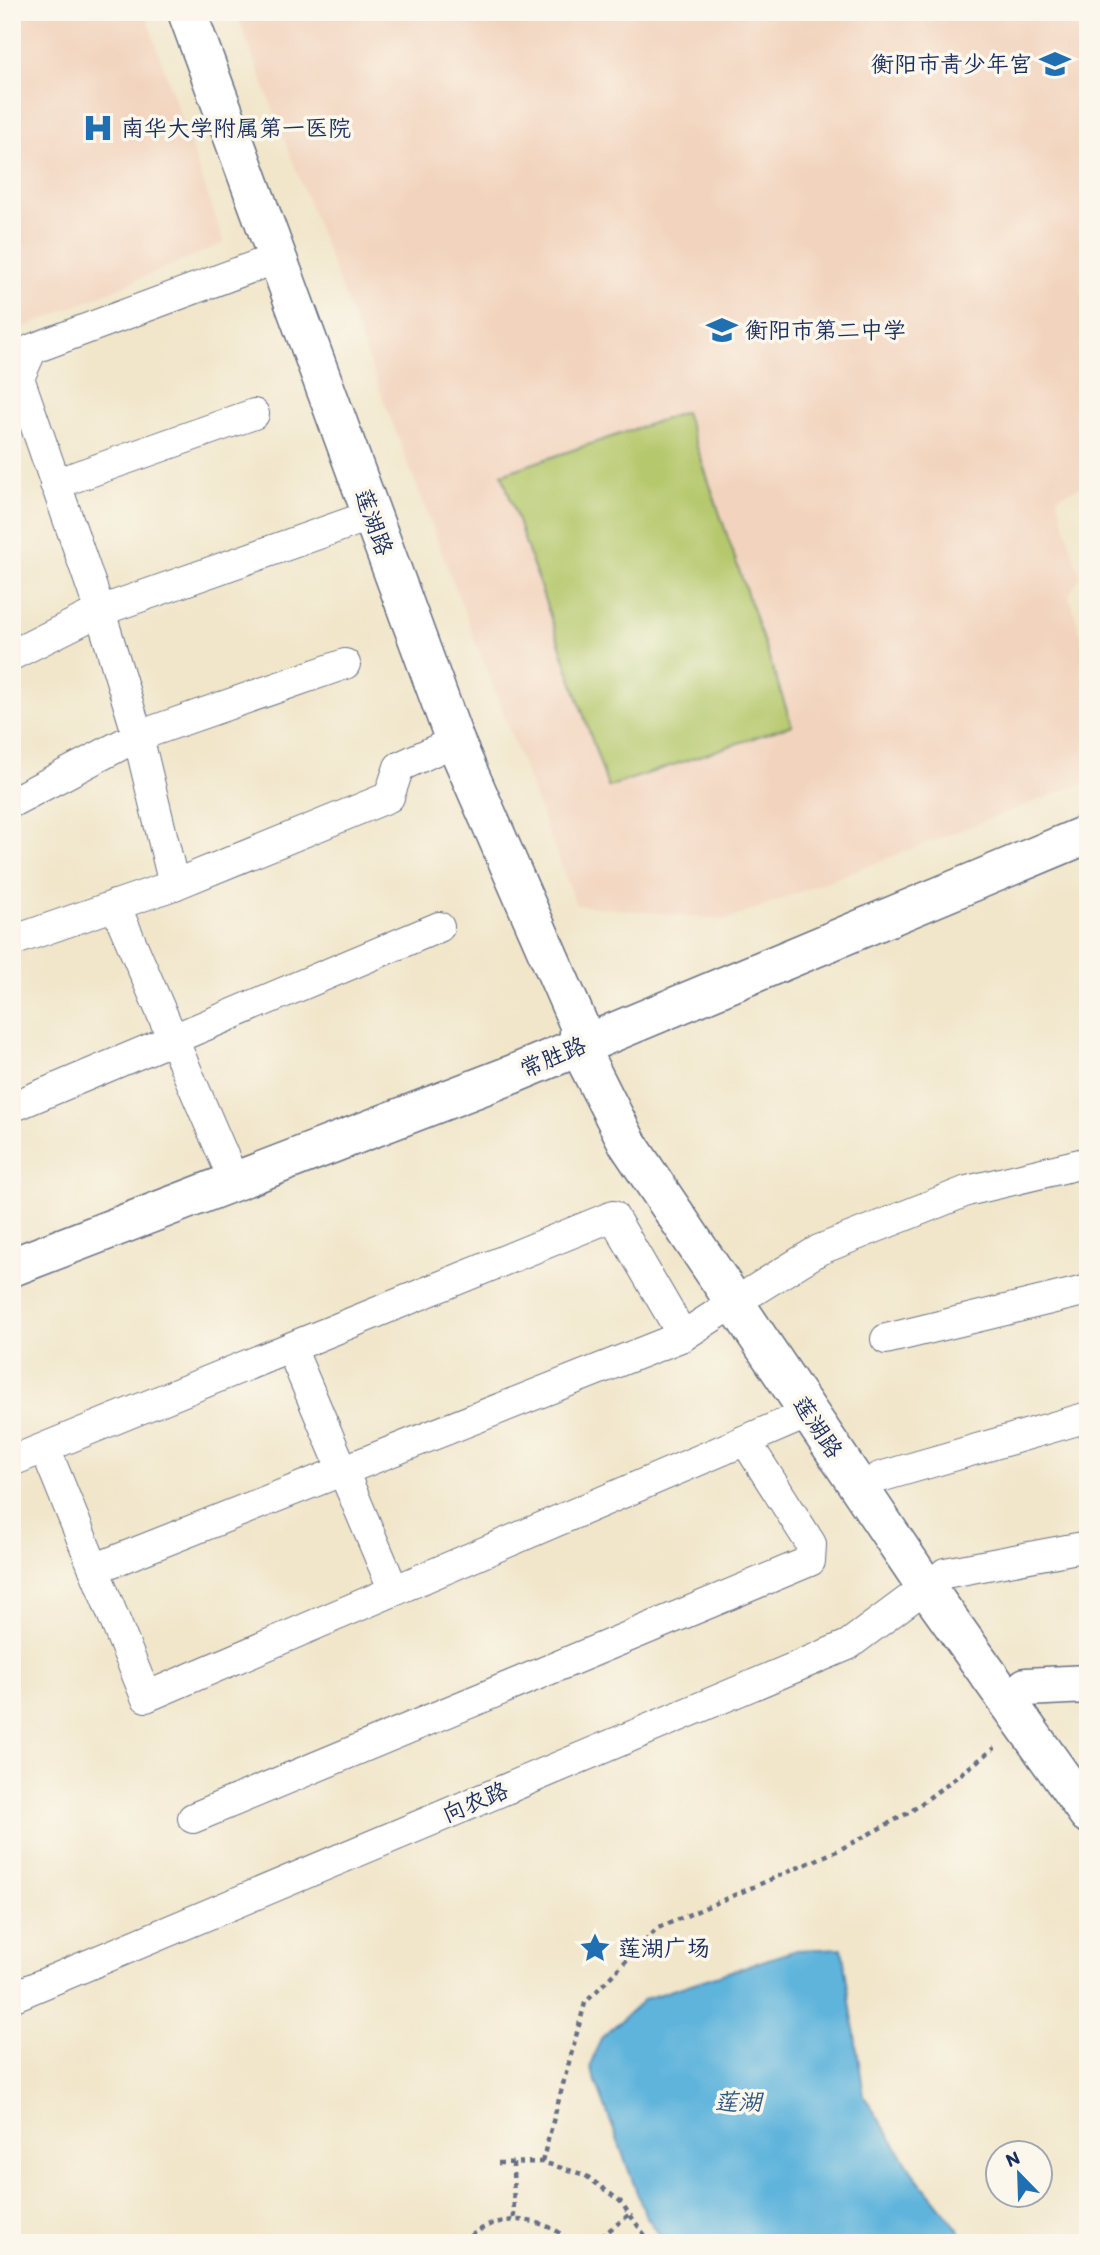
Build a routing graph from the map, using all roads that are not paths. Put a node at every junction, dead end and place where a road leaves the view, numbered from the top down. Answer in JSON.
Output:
{"nodes":[{"id":1,"x":187,"y":12,"type":"edge"},
{"id":2,"x":277,"y":258,"type":"junction"},
{"id":3,"x":254,"y":414,"type":"dead end"},
{"id":4,"x":55,"y":484,"type":"junction"},
{"id":5,"x":372,"y":515,"type":"junction"},
{"id":6,"x":100,"y":611,"type":"junction"},
{"id":7,"x":12,"y":655,"type":"edge"},
{"id":8,"x":345,"y":664,"type":"dead end"},
{"id":9,"x":138,"y":736,"type":"junction"},
{"id":10,"x":455,"y":741,"type":"junction"},
{"id":11,"x":12,"y":802,"type":"edge"},
{"id":12,"x":1088,"y":813,"type":"edge"},
{"id":13,"x":1088,"y":834,"type":"edge"},
{"id":14,"x":174,"y":885,"type":"junction"},
{"id":15,"x":115,"y":905,"type":"junction"},
{"id":16,"x":439,"y":927,"type":"dead end"},
{"id":17,"x":12,"y":941,"type":"edge"},
{"id":18,"x":585,"y":1037,"type":"junction"},
{"id":19,"x":174,"y":1039,"type":"junction"},
{"id":20,"x":12,"y":1107,"type":"edge"},
{"id":21,"x":226,"y":1162,"type":"junction"},
{"id":22,"x":1088,"y":1162,"type":"edge"},
{"id":23,"x":12,"y":1244,"type":"edge"},
{"id":24,"x":12,"y":1267,"type":"edge"},
{"id":25,"x":1088,"y":1290,"type":"edge"},
{"id":26,"x":744,"y":1297,"type":"junction"},
{"id":27,"x":683,"y":1336,"type":"junction"},
{"id":28,"x":886,"y":1339,"type":"dead end"},
{"id":29,"x":291,"y":1348,"type":"junction"},
{"id":30,"x":809,"y":1413,"type":"junction"},
{"id":31,"x":1088,"y":1417,"type":"edge"},
{"id":32,"x":745,"y":1440,"type":"junction"},
{"id":33,"x":45,"y":1448,"type":"junction"},
{"id":34,"x":12,"y":1461,"type":"edge"},
{"id":35,"x":343,"y":1471,"type":"junction"},
{"id":36,"x":880,"y":1477,"type":"junction"},
{"id":37,"x":1088,"y":1546,"type":"edge"},
{"id":38,"x":94,"y":1569,"type":"junction"},
{"id":39,"x":935,"y":1580,"type":"junction"},
{"id":40,"x":394,"y":1591,"type":"junction"},
{"id":41,"x":1088,"y":1684,"type":"edge"},
{"id":42,"x":1026,"y":1687,"type":"junction"},
{"id":43,"x":1088,"y":1774,"type":"edge"},
{"id":44,"x":1088,"y":1814,"type":"edge"},
{"id":45,"x":193,"y":1818,"type":"dead end"},
{"id":46,"x":12,"y":1997,"type":"edge"}],
"edges":[{"from":1,"to":2,"type":"street","name":"莲湖路"},
{"from":2,"to":4,"type":"street"},
{"from":2,"to":5,"type":"street","name":"莲湖路"},
{"from":3,"to":4,"type":"street"},
{"from":4,"to":6,"type":"street"},
{"from":5,"to":6,"type":"street"},
{"from":5,"to":10,"type":"street","name":"莲湖路"},
{"from":6,"to":7,"type":"street"},
{"from":6,"to":9,"type":"street"},
{"from":8,"to":9,"type":"street"},
{"from":9,"to":11,"type":"street"},
{"from":9,"to":14,"type":"street"},
{"from":10,"to":14,"type":"street"},
{"from":10,"to":18,"type":"street","name":"莲湖路"},
{"from":12,"to":18,"type":"street","name":"常胜路"},
{"from":13,"to":18,"type":"street","name":"常胜路"},
{"from":14,"to":15,"type":"street"},
{"from":15,"to":17,"type":"street"},
{"from":15,"to":19,"type":"street"},
{"from":16,"to":19,"type":"street"},
{"from":18,"to":21,"type":"street","name":"常胜路"},
{"from":18,"to":24,"type":"street","name":"常胜路"},
{"from":18,"to":26,"type":"street","name":"莲湖路"},
{"from":19,"to":20,"type":"street"},
{"from":19,"to":21,"type":"street"},
{"from":21,"to":23,"type":"street","name":"常胜路"},
{"from":22,"to":26,"type":"street"},
{"from":25,"to":28,"type":"street"},
{"from":26,"to":27,"type":"street"},
{"from":26,"to":30,"type":"street","name":"莲湖路"},
{"from":26,"to":36,"type":"street","name":"莲湖路"},
{"from":27,"to":29,"type":"street"},
{"from":27,"to":35,"type":"street"},
{"from":29,"to":33,"type":"street"},
{"from":29,"to":35,"type":"street"},
{"from":30,"to":32,"type":"street"},
{"from":30,"to":39,"type":"street","name":"莲湖路"},
{"from":31,"to":36,"type":"street"},
{"from":32,"to":40,"type":"street"},
{"from":32,"to":45,"type":"street"},
{"from":33,"to":34,"type":"street"},
{"from":33,"to":38,"type":"street"},
{"from":35,"to":38,"type":"street"},
{"from":35,"to":40,"type":"street"},
{"from":36,"to":39,"type":"street","name":"莲湖路"},
{"from":37,"to":39,"type":"street"},
{"from":38,"to":40,"type":"street"},
{"from":39,"to":42,"type":"street","name":"莲湖路"},
{"from":39,"to":44,"type":"street","name":"莲湖路"},
{"from":39,"to":46,"type":"street","name":"向农路"},
{"from":41,"to":42,"type":"street"},
{"from":42,"to":43,"type":"street","name":"莲湖路"}]}
